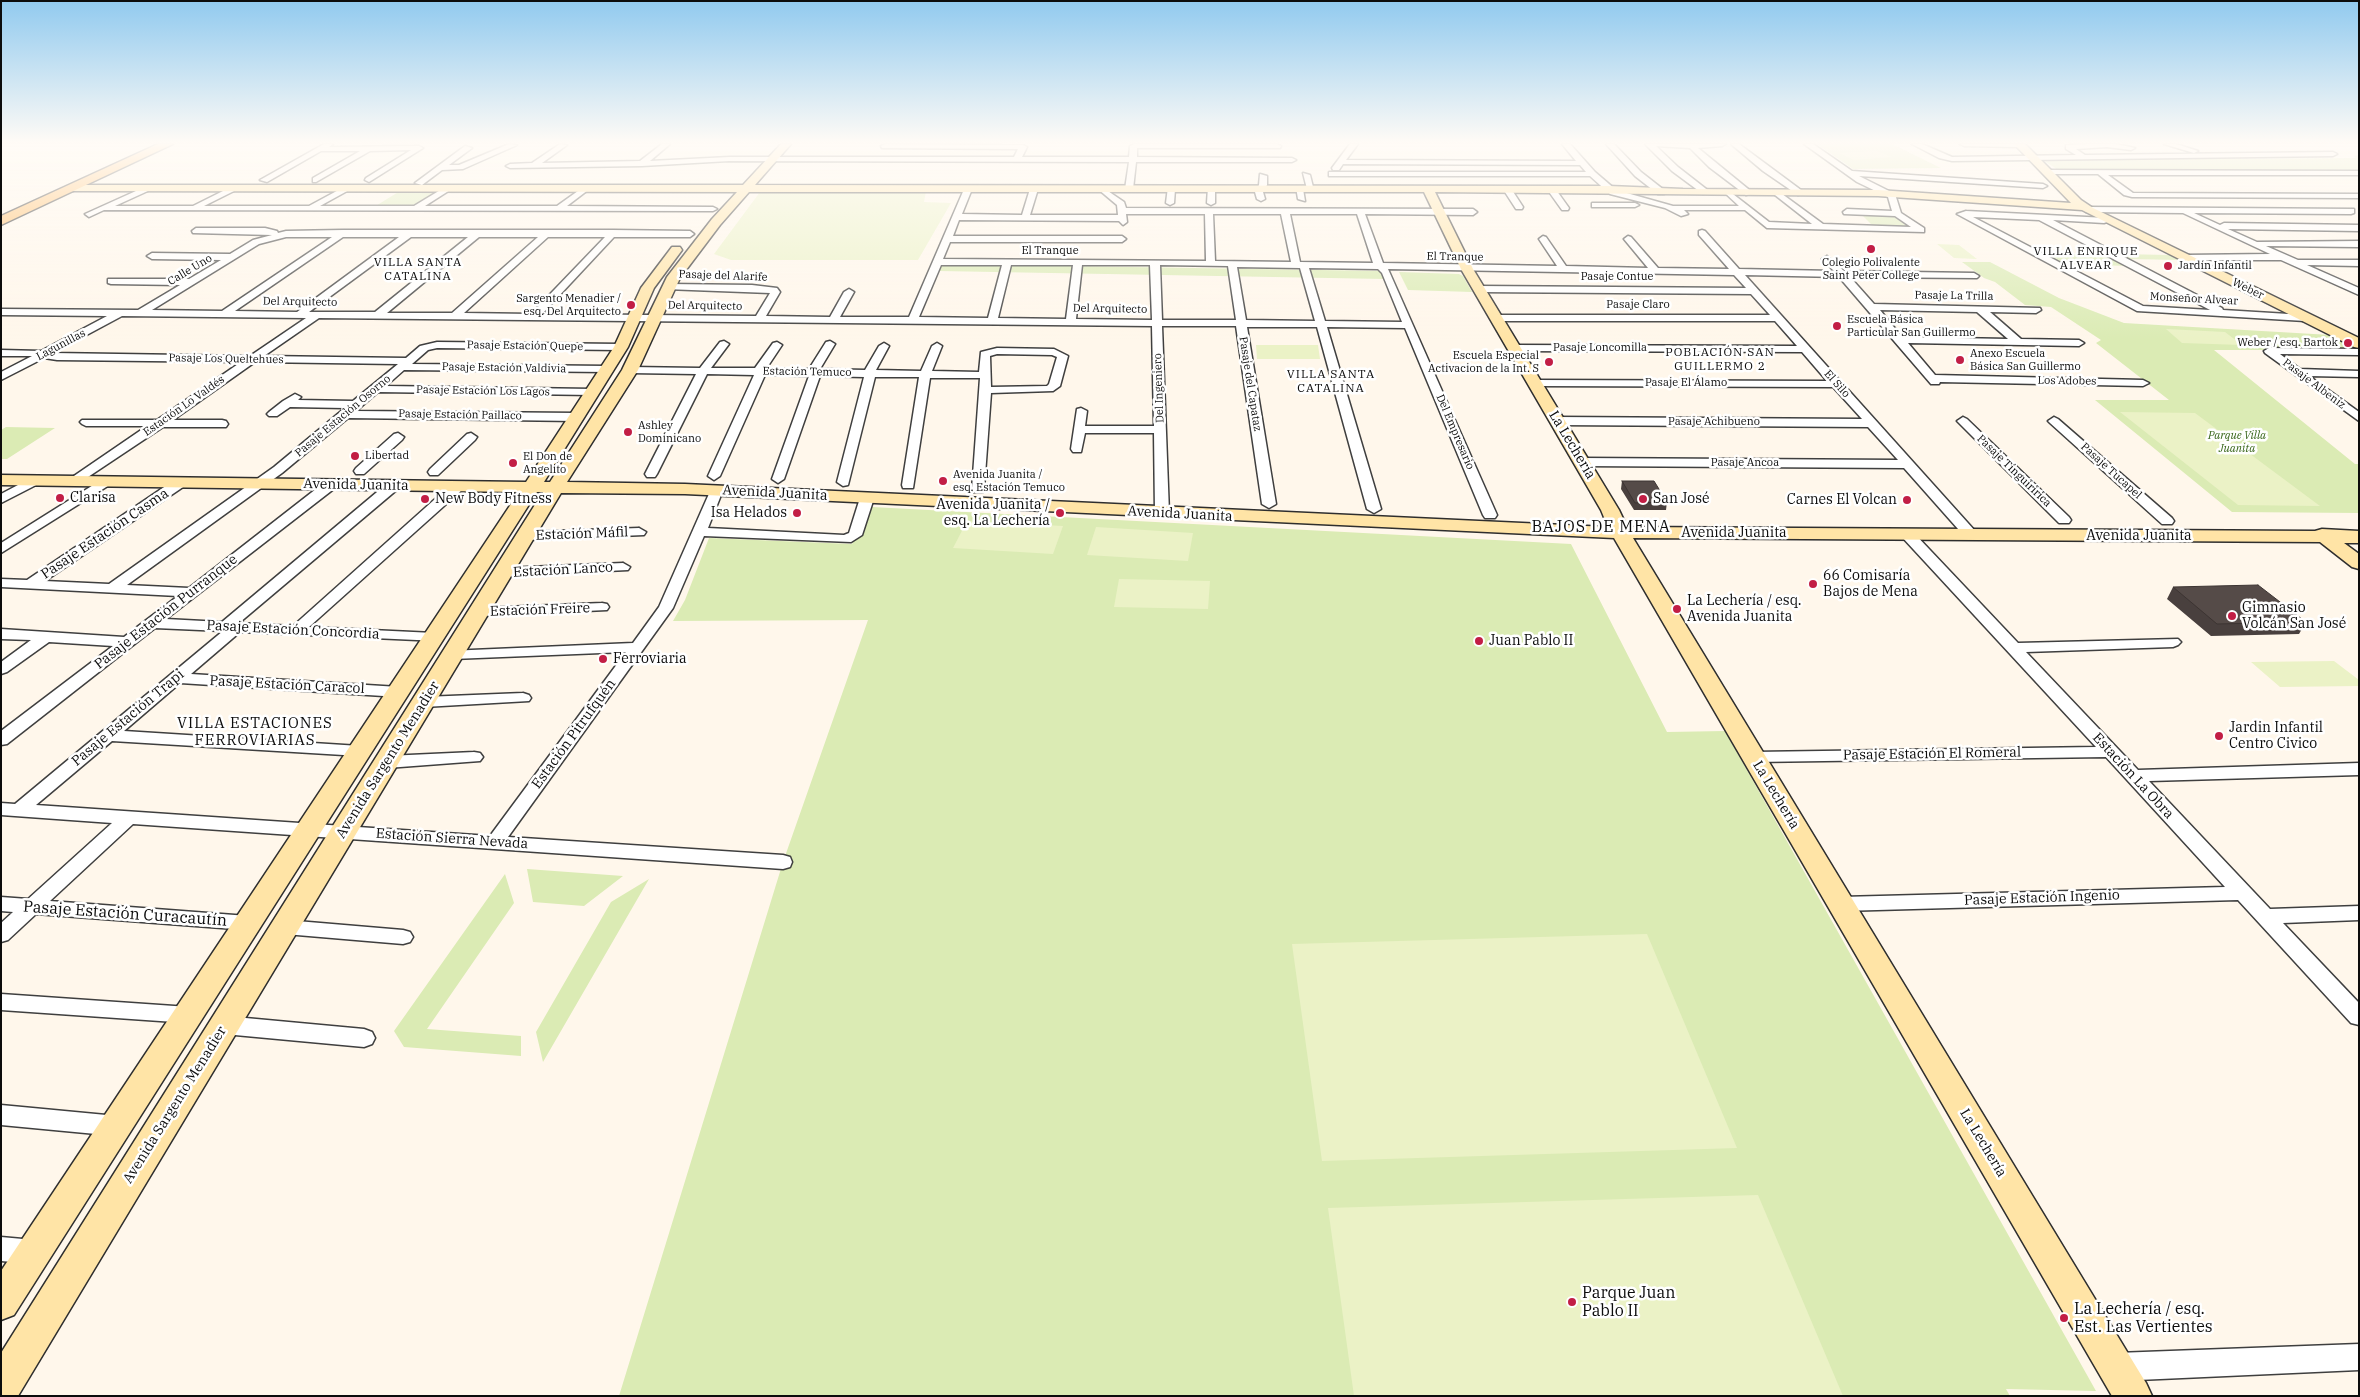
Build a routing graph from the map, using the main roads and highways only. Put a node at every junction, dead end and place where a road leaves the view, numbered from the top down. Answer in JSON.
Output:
{"nodes":[{"id":1,"x":27,"y":209,"type":"edge"},
{"id":2,"x":1,"y":221,"type":"edge"}],
"edges":[{"from":1,"to":2,"type":"main road"}]}
